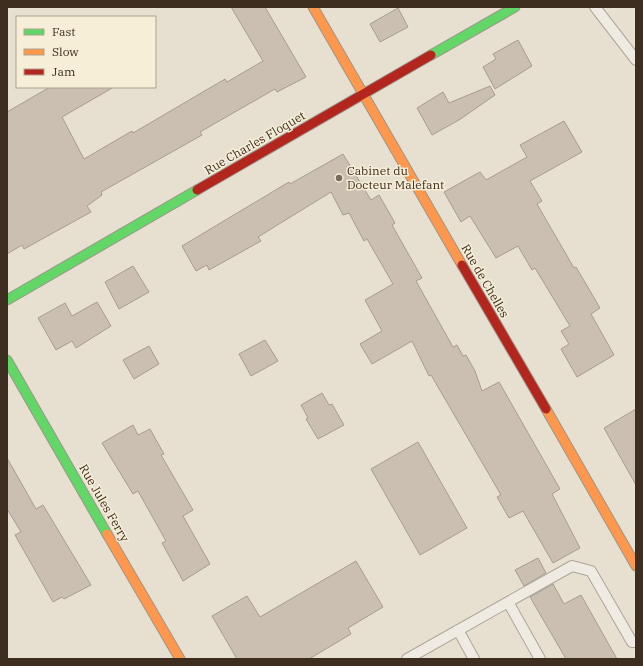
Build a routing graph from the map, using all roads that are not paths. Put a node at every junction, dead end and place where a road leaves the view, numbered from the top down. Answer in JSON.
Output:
{"nodes":[{"id":1,"x":313,"y":7,"type":"edge"},
{"id":2,"x":515,"y":7,"type":"edge"},
{"id":3,"x":595,"y":7,"type":"edge"},
{"id":4,"x":636,"y":60,"type":"edge"},
{"id":5,"x":363,"y":94,"type":"junction"},
{"id":6,"x":7,"y":300,"type":"edge"},
{"id":7,"x":7,"y":360,"type":"edge"},
{"id":8,"x":636,"y":566,"type":"edge"},
{"id":9,"x":508,"y":602,"type":"junction"},
{"id":10,"x":458,"y":630,"type":"junction"},
{"id":11,"x":636,"y":642,"type":"edge"},
{"id":12,"x":180,"y":659,"type":"edge"},
{"id":13,"x":407,"y":659,"type":"edge"},
{"id":14,"x":474,"y":659,"type":"edge"},
{"id":15,"x":540,"y":659,"type":"edge"}],
"edges":[{"from":1,"to":5,"type":"street","name":"Rue de Chelles"},
{"from":2,"to":5,"type":"street","name":"Rue Charles Floquet"},
{"from":3,"to":4,"type":"lane"},
{"from":5,"to":6,"type":"street","name":"Rue Charles Floquet"},
{"from":5,"to":8,"type":"street","name":"Rue de Chelles"},
{"from":7,"to":12,"type":"street","name":"Rue Jules Ferry"},
{"from":9,"to":10,"type":"lane"},
{"from":9,"to":11,"type":"lane"},
{"from":9,"to":15,"type":"lane"},
{"from":10,"to":13,"type":"lane"},
{"from":10,"to":14,"type":"lane"}]}
